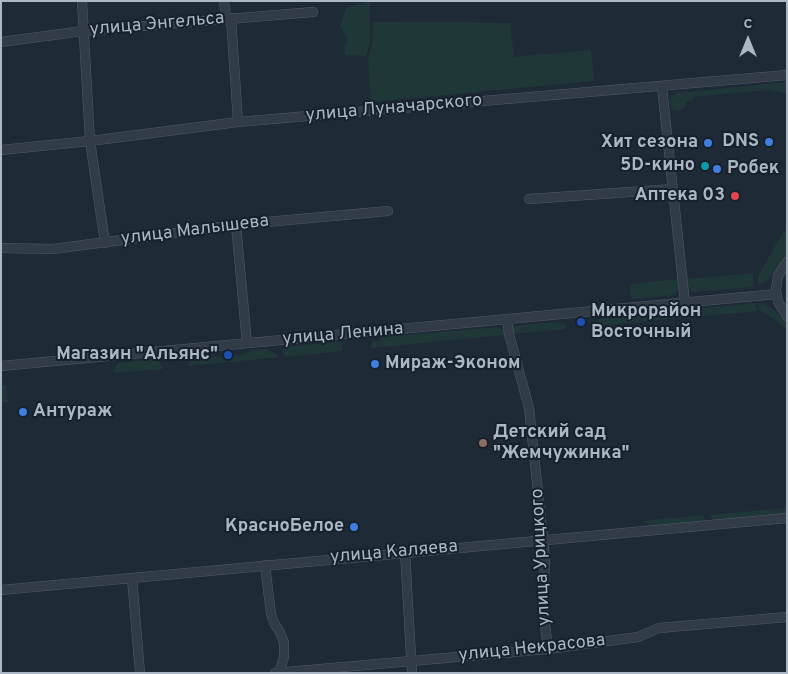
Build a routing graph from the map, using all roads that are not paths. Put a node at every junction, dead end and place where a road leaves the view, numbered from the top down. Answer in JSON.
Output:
{"nodes":[{"id":1,"x":82,"y":1,"type":"edge"},
{"id":2,"x":224,"y":1,"type":"edge"},
{"id":3,"x":313,"y":12,"type":"dead end"},
{"id":4,"x":228,"y":18,"type":"junction"},
{"id":5,"x":83,"y":31,"type":"junction"},
{"id":6,"x":1,"y":42,"type":"edge"},
{"id":7,"x":787,"y":75,"type":"edge"},
{"id":8,"x":662,"y":87,"type":"junction"},
{"id":9,"x":238,"y":122,"type":"junction"},
{"id":10,"x":90,"y":141,"type":"junction"},
{"id":11,"x":1,"y":150,"type":"edge"},
{"id":12,"x":673,"y":189,"type":"junction"},
{"id":13,"x":529,"y":199,"type":"dead end"},
{"id":14,"x":388,"y":211,"type":"dead end"},
{"id":15,"x":236,"y":225,"type":"junction"},
{"id":16,"x":105,"y":242,"type":"junction"},
{"id":17,"x":1,"y":248,"type":"edge"},
{"id":18,"x":787,"y":262,"type":"edge"},
{"id":19,"x":777,"y":294,"type":"junction"},
{"id":20,"x":689,"y":302,"type":"junction"},
{"id":21,"x":787,"y":316,"type":"edge"},
{"id":22,"x":507,"y":319,"type":"junction"},
{"id":23,"x":247,"y":344,"type":"junction"},
{"id":24,"x":1,"y":366,"type":"edge"},
{"id":25,"x":787,"y":518,"type":"edge"},
{"id":26,"x":544,"y":540,"type":"junction"},
{"id":27,"x":405,"y":552,"type":"junction"},
{"id":28,"x":265,"y":565,"type":"junction"},
{"id":29,"x":132,"y":578,"type":"junction"},
{"id":30,"x":1,"y":590,"type":"edge"},
{"id":31,"x":787,"y":617,"type":"edge"},
{"id":32,"x":548,"y":649,"type":"junction"},
{"id":33,"x":411,"y":660,"type":"junction"},
{"id":34,"x":140,"y":673,"type":"edge"},
{"id":35,"x":278,"y":673,"type":"edge"},
{"id":36,"x":412,"y":673,"type":"edge"}],
"edges":[{"from":1,"to":5,"type":"street"},
{"from":2,"to":4,"type":"street"},
{"from":3,"to":4,"type":"street","name":"улица Энгельса"},
{"from":4,"to":5,"type":"street","name":"улица Энгельса"},
{"from":4,"to":9,"type":"street"},
{"from":5,"to":6,"type":"street","name":"улица Энгельса"},
{"from":5,"to":10,"type":"street"},
{"from":7,"to":8,"type":"street","name":"улица Луначарского"},
{"from":8,"to":9,"type":"street","name":"улица Луначарского"},
{"from":8,"to":12,"type":"street"},
{"from":9,"to":10,"type":"street","name":"улица Луначарского"},
{"from":10,"to":11,"type":"street","name":"улица Луначарского"},
{"from":10,"to":16,"type":"street"},
{"from":12,"to":13,"type":"street"},
{"from":12,"to":20,"type":"street"},
{"from":14,"to":15,"type":"street","name":"улица Малышева"},
{"from":15,"to":16,"type":"street","name":"улица Малышева"},
{"from":15,"to":23,"type":"street"},
{"from":16,"to":17,"type":"street","name":"улица Малышева"},
{"from":18,"to":19,"type":"street"},
{"from":19,"to":20,"type":"street","name":"улица Ленина"},
{"from":19,"to":21,"type":"street"},
{"from":20,"to":22,"type":"street","name":"улица Ленина"},
{"from":22,"to":23,"type":"street","name":"улица Ленина"},
{"from":22,"to":26,"type":"street","name":"улица Урицкого"},
{"from":23,"to":24,"type":"street","name":"улица Ленина"},
{"from":25,"to":26,"type":"street","name":"улица Каляева"},
{"from":26,"to":27,"type":"street","name":"улица Каляева"},
{"from":26,"to":32,"type":"street","name":"улица Урицкого"},
{"from":27,"to":28,"type":"street","name":"улица Каляева"},
{"from":27,"to":33,"type":"street"},
{"from":28,"to":29,"type":"street","name":"улица Каляева"},
{"from":28,"to":35,"type":"street"},
{"from":29,"to":30,"type":"street","name":"улица Каляева"},
{"from":29,"to":34,"type":"street"},
{"from":31,"to":32,"type":"street","name":"улица Некрасова"},
{"from":32,"to":33,"type":"street","name":"улица Некрасова"},
{"from":33,"to":35,"type":"street","name":"улица Некрасова"},
{"from":33,"to":36,"type":"street"}]}
